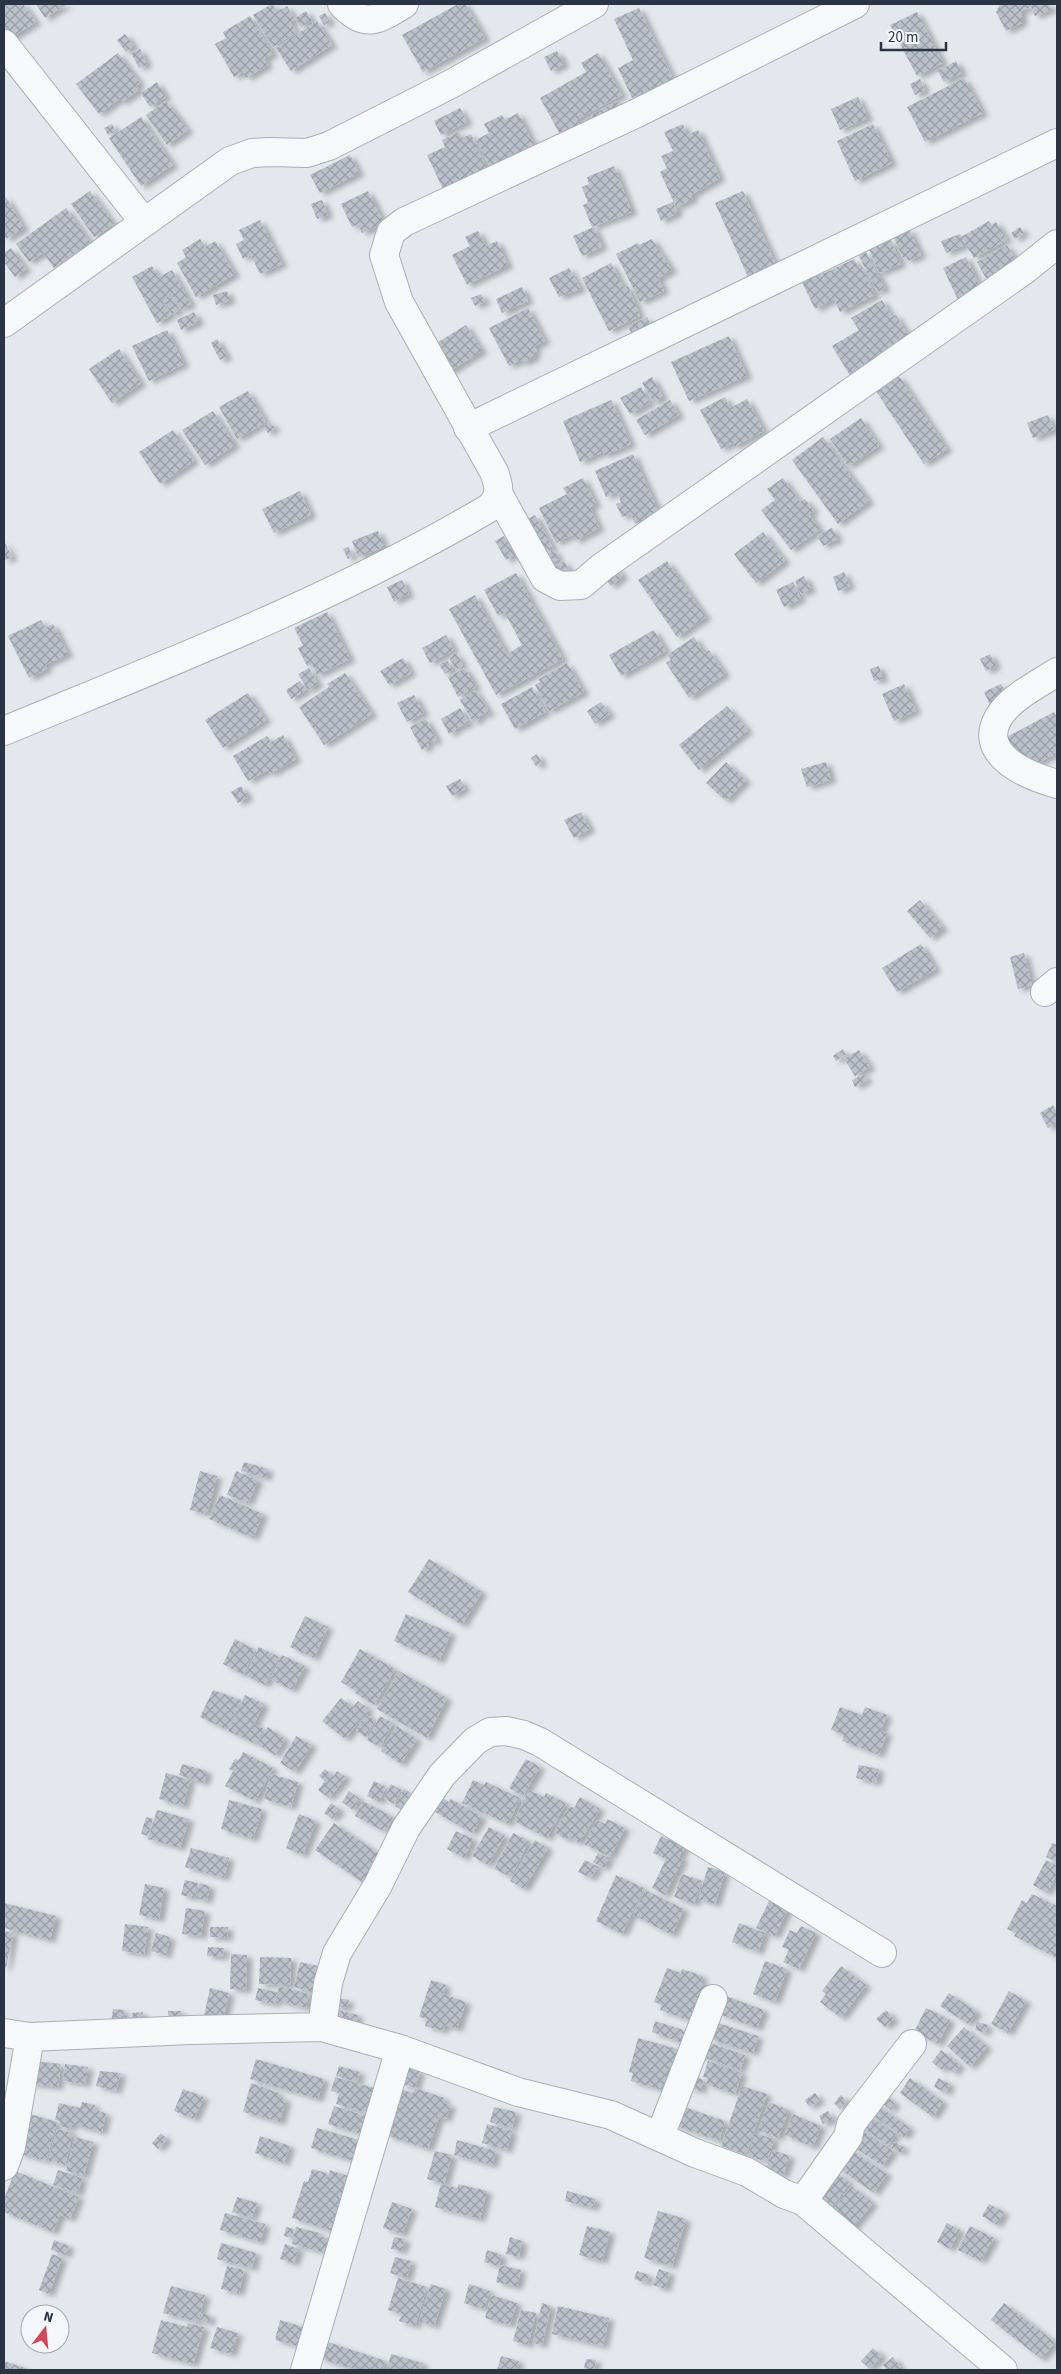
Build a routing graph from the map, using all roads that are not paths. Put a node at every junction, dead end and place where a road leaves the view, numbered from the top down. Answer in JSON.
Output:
{"nodes":[{"id":1,"x":342,"y":4,"type":"edge"},
{"id":2,"x":404,"y":4,"type":"edge"},
{"id":3,"x":594,"y":4,"type":"edge"},
{"id":4,"x":855,"y":4,"type":"edge"},
{"id":5,"x":4,"y":44,"type":"edge"},
{"id":6,"x":1057,"y":143,"type":"edge"},
{"id":7,"x":144,"y":222,"type":"junction"},
{"id":8,"x":1057,"y":244,"type":"edge"},
{"id":9,"x":4,"y":324,"type":"edge"},
{"id":10,"x":468,"y":428,"type":"junction"},
{"id":11,"x":499,"y":496,"type":"junction"},
{"id":12,"x":1057,"y":672,"type":"edge"},
{"id":13,"x":4,"y":731,"type":"edge"},
{"id":14,"x":1057,"y":784,"type":"edge"},
{"id":15,"x":882,"y":1953,"type":"dead end"},
{"id":16,"x":713,"y":1999,"type":"dead end"},
{"id":17,"x":322,"y":2027,"type":"junction"},
{"id":18,"x":4,"y":2033,"type":"edge"},
{"id":19,"x":30,"y":2037,"type":"junction"},
{"id":20,"x":912,"y":2044,"type":"dead end"},
{"id":21,"x":400,"y":2049,"type":"junction"},
{"id":22,"x":660,"y":2136,"type":"junction"},
{"id":23,"x":4,"y":2166,"type":"edge"},
{"id":24,"x":803,"y":2202,"type":"junction"},
{"id":25,"x":305,"y":2370,"type":"edge"},
{"id":26,"x":1003,"y":2370,"type":"edge"}],
"edges":[{"from":1,"to":2,"type":"street"},
{"from":3,"to":7,"type":"street"},
{"from":4,"to":10,"type":"street"},
{"from":5,"to":7,"type":"street"},
{"from":6,"to":10,"type":"street"},
{"from":7,"to":9,"type":"street"},
{"from":8,"to":11,"type":"street"},
{"from":10,"to":11,"type":"street"},
{"from":11,"to":13,"type":"street"},
{"from":12,"to":14,"type":"street"},
{"from":15,"to":17,"type":"street"},
{"from":16,"to":22,"type":"street"},
{"from":17,"to":19,"type":"street"},
{"from":17,"to":21,"type":"street"},
{"from":18,"to":19,"type":"street"},
{"from":19,"to":23,"type":"street"},
{"from":20,"to":24,"type":"street"},
{"from":21,"to":22,"type":"street"},
{"from":21,"to":25,"type":"street"},
{"from":22,"to":24,"type":"street"},
{"from":24,"to":26,"type":"street"}]}
